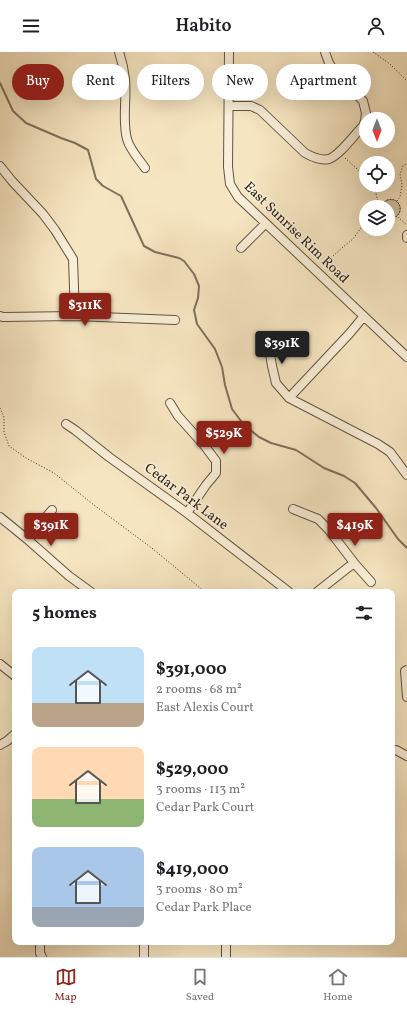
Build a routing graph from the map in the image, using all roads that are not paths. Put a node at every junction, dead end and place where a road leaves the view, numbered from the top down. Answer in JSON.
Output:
{"nodes":[{"id":1,"x":119,"y":52,"type":"edge"},
{"id":2,"x":229,"y":52,"type":"edge"},
{"id":3,"x":325,"y":52,"type":"edge"},
{"id":4,"x":229,"y":106,"type":"junction"},
{"id":5,"x":0,"y":166,"type":"edge"},
{"id":6,"x":145,"y":168,"type":"dead end"},
{"id":7,"x":265,"y":224,"type":"junction"},
{"id":8,"x":241,"y":248,"type":"dead end"},
{"id":9,"x":0,"y":316,"type":"edge"},
{"id":10,"x":75,"y":316,"type":"junction"},
{"id":11,"x":364,"y":316,"type":"junction"},
{"id":12,"x":175,"y":320,"type":"dead end"},
{"id":13,"x":267,"y":337,"type":"dead end"},
{"id":14,"x":407,"y":357,"type":"edge"},
{"id":15,"x":289,"y":398,"type":"junction"},
{"id":16,"x":170,"y":403,"type":"dead end"},
{"id":17,"x":66,"y":424,"type":"dead end"},
{"id":18,"x":407,"y":475,"type":"edge"},
{"id":19,"x":293,"y":509,"type":"dead end"},
{"id":20,"x":52,"y":510,"type":"dead end"},
{"id":21,"x":187,"y":513,"type":"junction"},
{"id":22,"x":0,"y":517,"type":"edge"},
{"id":23,"x":27,"y":539,"type":"junction"},
{"id":24,"x":356,"y":564,"type":"junction"},
{"id":25,"x":371,"y":582,"type":"dead end"},
{"id":26,"x":88,"y":589,"type":"edge"},
{"id":27,"x":285,"y":589,"type":"edge"},
{"id":28,"x":321,"y":589,"type":"edge"},
{"id":29,"x":0,"y":664,"type":"edge"},
{"id":30,"x":407,"y":670,"type":"edge"},
{"id":31,"x":12,"y":674,"type":"edge"},
{"id":32,"x":407,"y":696,"type":"edge"},
{"id":33,"x":12,"y":737,"type":"edge"},
{"id":34,"x":0,"y":745,"type":"edge"},
{"id":35,"x":395,"y":750,"type":"edge"},
{"id":36,"x":407,"y":756,"type":"edge"},
{"id":37,"x":40,"y":945,"type":"edge"},
{"id":38,"x":144,"y":945,"type":"edge"},
{"id":39,"x":226,"y":945,"type":"edge"},
{"id":40,"x":42,"y":957,"type":"edge"},
{"id":41,"x":144,"y":957,"type":"edge"},
{"id":42,"x":226,"y":957,"type":"edge"}],
"edges":[{"from":1,"to":6,"type":"street"},
{"from":2,"to":4,"type":"street","name":"East Sunrise Rim Road"},
{"from":3,"to":4,"type":"street"},
{"from":4,"to":7,"type":"street","name":"East Sunrise Rim Road"},
{"from":5,"to":10,"type":"street"},
{"from":7,"to":8,"type":"street"},
{"from":7,"to":11,"type":"street","name":"East Sunrise Rim Road"},
{"from":9,"to":10,"type":"street"},
{"from":10,"to":12,"type":"street"},
{"from":11,"to":14,"type":"street","name":"East Sunrise Rim Road"},
{"from":11,"to":15,"type":"street"},
{"from":13,"to":15,"type":"street"},
{"from":15,"to":18,"type":"street"},
{"from":16,"to":21,"type":"street"},
{"from":17,"to":21,"type":"street","name":"Cedar Park Lane"},
{"from":19,"to":24,"type":"street"},
{"from":20,"to":23,"type":"street"},
{"from":21,"to":27,"type":"street","name":"Cedar Park Lane"},
{"from":22,"to":23,"type":"street"},
{"from":23,"to":26,"type":"street"},
{"from":24,"to":25,"type":"street"},
{"from":24,"to":28,"type":"street"},
{"from":29,"to":31,"type":"street"},
{"from":30,"to":32,"type":"street"},
{"from":33,"to":34,"type":"street"},
{"from":35,"to":36,"type":"street"},
{"from":37,"to":40,"type":"street"},
{"from":38,"to":41,"type":"street"},
{"from":39,"to":42,"type":"street"}]}
